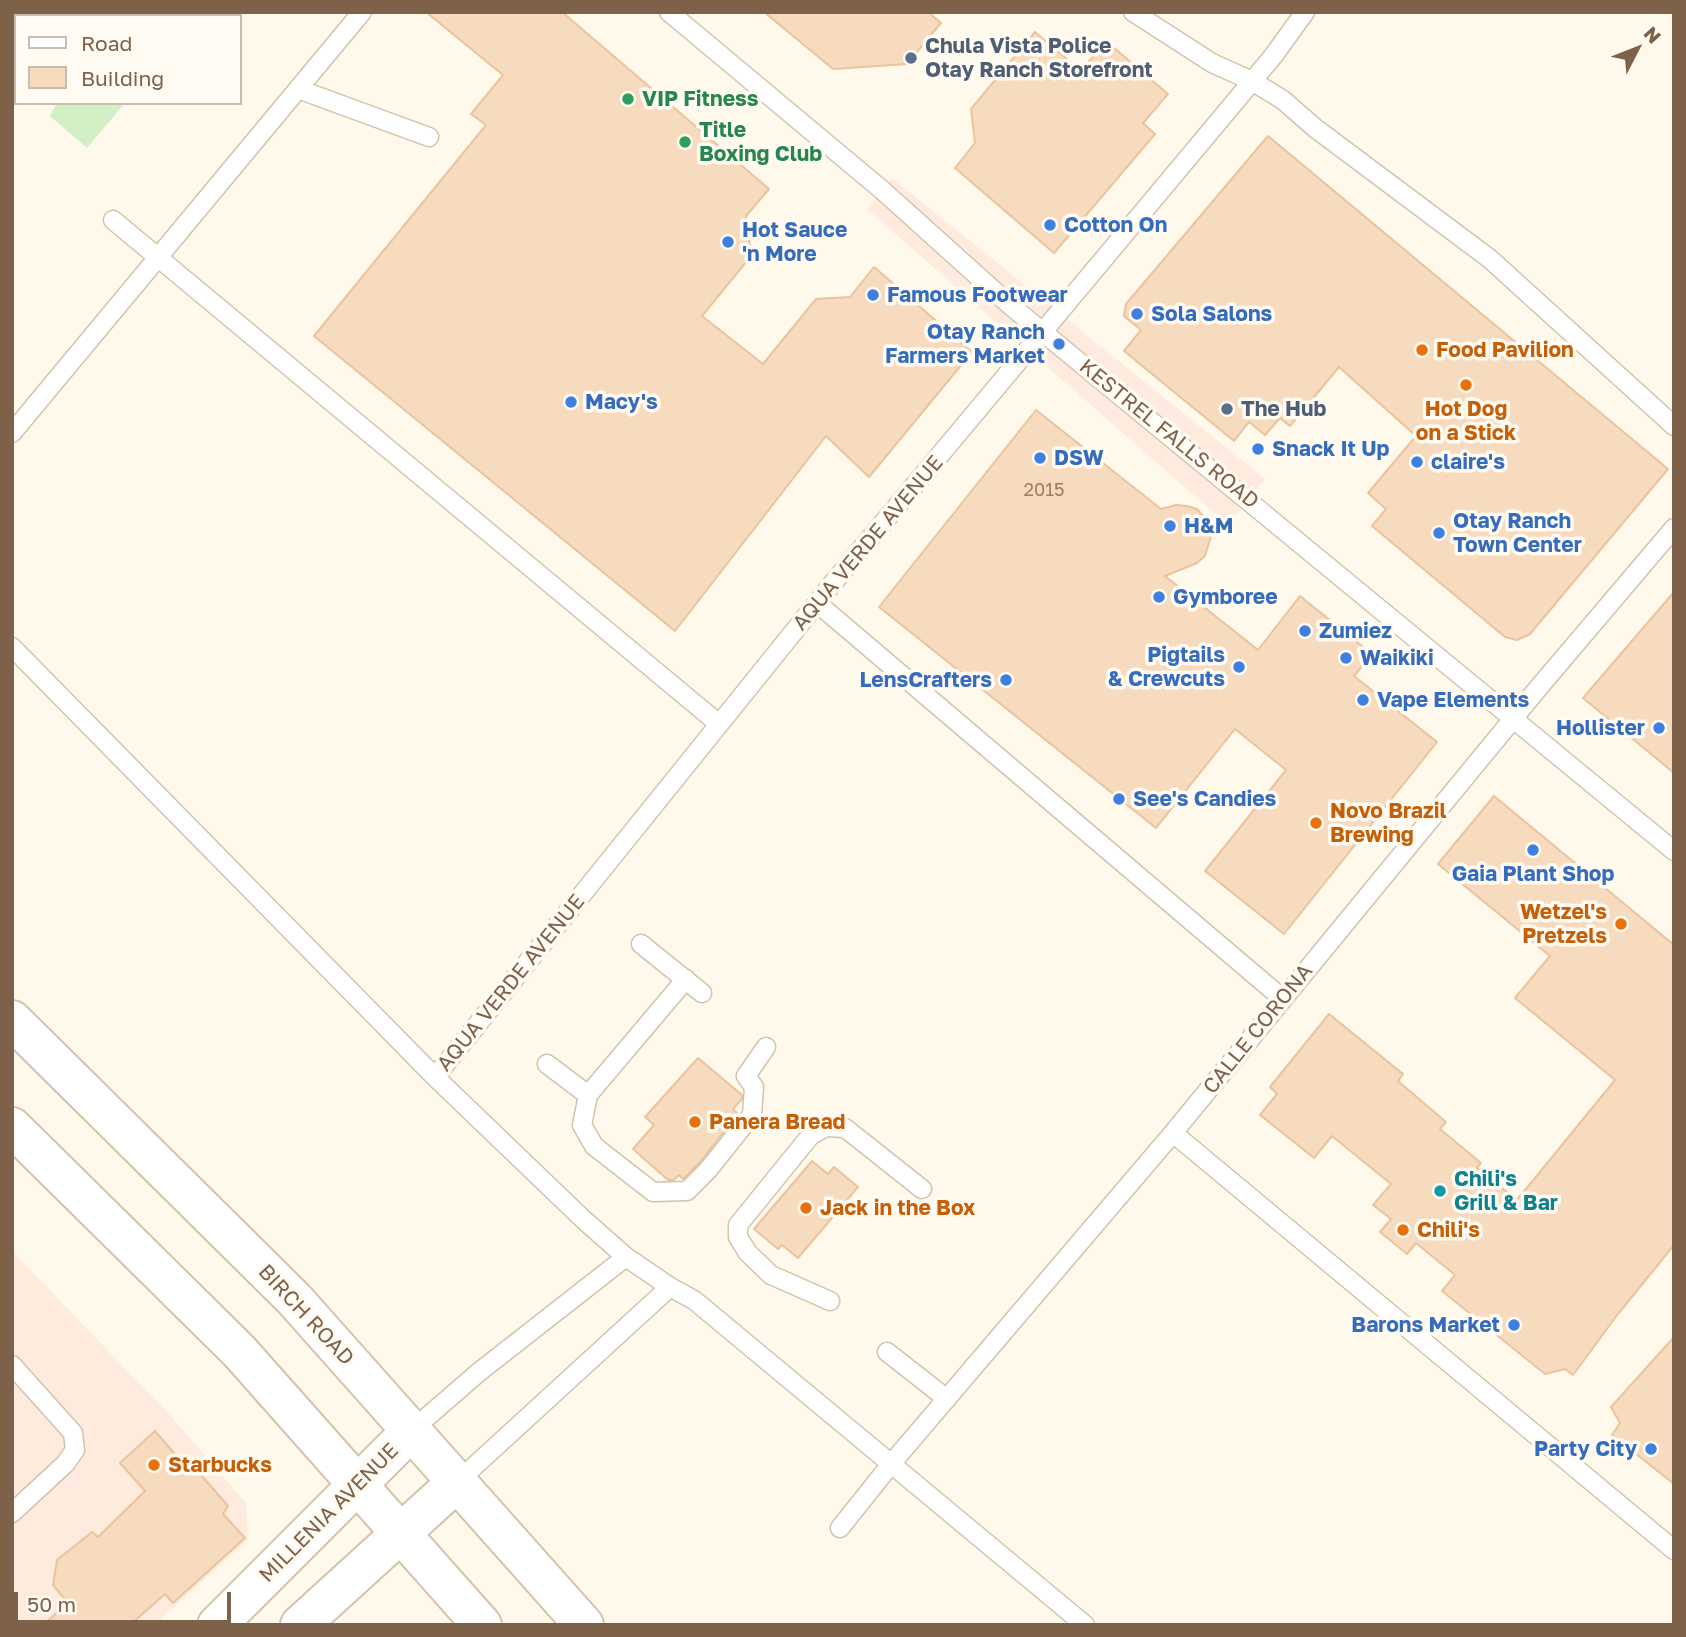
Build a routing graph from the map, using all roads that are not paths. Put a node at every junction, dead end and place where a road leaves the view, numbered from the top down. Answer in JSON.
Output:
{"nodes":[{"id":1,"x":362,"y":12,"type":"edge"},
{"id":2,"x":668,"y":12,"type":"edge"},
{"id":3,"x":1133,"y":12,"type":"edge"},
{"id":4,"x":1305,"y":12,"type":"edge"},
{"id":5,"x":1252,"y":81,"type":"junction"},
{"id":6,"x":298,"y":89,"type":"junction"},
{"id":7,"x":429,"y":137,"type":"dead end"},
{"id":8,"x":113,"y":220,"type":"dead end"},
{"id":9,"x":159,"y":257,"type":"junction"},
{"id":10,"x":1044,"y":331,"type":"junction"},
{"id":11,"x":1674,"y":426,"type":"edge"},
{"id":12,"x":12,"y":433,"type":"edge"},
{"id":13,"x":1674,"y":528,"type":"edge"},
{"id":14,"x":817,"y":603,"type":"junction"},
{"id":15,"x":12,"y":647,"type":"edge"},
{"id":16,"x":1513,"y":719,"type":"junction"},
{"id":17,"x":719,"y":724,"type":"junction"},
{"id":18,"x":1674,"y":851,"type":"edge"},
{"id":19,"x":641,"y":944,"type":"dead end"},
{"id":20,"x":686,"y":979,"type":"junction"},
{"id":21,"x":702,"y":993,"type":"dead end"},
{"id":22,"x":1283,"y":999,"type":"junction"},
{"id":23,"x":12,"y":1020,"type":"edge"},
{"id":24,"x":766,"y":1047,"type":"dead end"},
{"id":25,"x":547,"y":1064,"type":"dead end"},
{"id":26,"x":435,"y":1077,"type":"junction"},
{"id":27,"x":588,"y":1096,"type":"junction"},
{"id":28,"x":12,"y":1127,"type":"edge"},
{"id":29,"x":1173,"y":1133,"type":"junction"},
{"id":30,"x":922,"y":1189,"type":"dead end"},
{"id":31,"x":626,"y":1257,"type":"junction"},
{"id":32,"x":670,"y":1287,"type":"junction"},
{"id":33,"x":830,"y":1301,"type":"dead end"},
{"id":34,"x":887,"y":1352,"type":"dead end"},
{"id":35,"x":12,"y":1365,"type":"edge"},
{"id":36,"x":947,"y":1399,"type":"junction"},
{"id":37,"x":411,"y":1430,"type":"junction"},
{"id":38,"x":891,"y":1464,"type":"junction"},
{"id":39,"x":457,"y":1482,"type":"junction"},
{"id":40,"x":358,"y":1484,"type":"junction"},
{"id":41,"x":12,"y":1513,"type":"edge"},
{"id":42,"x":840,"y":1528,"type":"dead end"},
{"id":43,"x":401,"y":1533,"type":"junction"},
{"id":44,"x":1674,"y":1550,"type":"edge"},
{"id":45,"x":217,"y":1625,"type":"edge"},
{"id":46,"x":300,"y":1625,"type":"edge"},
{"id":47,"x":482,"y":1625,"type":"edge"},
{"id":48,"x":584,"y":1625,"type":"edge"},
{"id":49,"x":1085,"y":1625,"type":"edge"}],
"edges":[{"from":1,"to":6,"type":"lane"},
{"from":2,"to":10,"type":"lane","name":"KESTREL FALLS ROAD"},
{"from":3,"to":5,"type":"lane"},
{"from":4,"to":5,"type":"lane","name":"AQUA VERDE AVENUE"},
{"from":5,"to":10,"type":"lane","name":"AQUA VERDE AVENUE"},
{"from":5,"to":11,"type":"lane"},
{"from":6,"to":7,"type":"lane"},
{"from":6,"to":9,"type":"lane"},
{"from":8,"to":9,"type":"lane"},
{"from":9,"to":12,"type":"lane"},
{"from":9,"to":17,"type":"lane"},
{"from":10,"to":14,"type":"lane","name":"AQUA VERDE AVENUE"},
{"from":10,"to":16,"type":"lane","name":"KESTREL FALLS ROAD"},
{"from":13,"to":16,"type":"lane","name":"CALLE CORONA"},
{"from":14,"to":17,"type":"lane","name":"AQUA VERDE AVENUE"},
{"from":14,"to":22,"type":"lane"},
{"from":15,"to":26,"type":"lane"},
{"from":16,"to":18,"type":"lane","name":"KESTREL FALLS ROAD"},
{"from":16,"to":22,"type":"lane","name":"CALLE CORONA"},
{"from":17,"to":26,"type":"lane","name":"AQUA VERDE AVENUE"},
{"from":19,"to":20,"type":"lane"},
{"from":20,"to":21,"type":"lane"},
{"from":20,"to":27,"type":"lane"},
{"from":22,"to":29,"type":"lane","name":"CALLE CORONA"},
{"from":23,"to":37,"type":"main road","name":"BIRCH ROAD"},
{"from":24,"to":27,"type":"lane"},
{"from":25,"to":27,"type":"lane"},
{"from":26,"to":31,"type":"lane"},
{"from":28,"to":40,"type":"main road"},
{"from":29,"to":36,"type":"lane","name":"CALLE CORONA"},
{"from":29,"to":44,"type":"lane"},
{"from":30,"to":33,"type":"lane"},
{"from":31,"to":32,"type":"lane"},
{"from":31,"to":37,"type":"lane"},
{"from":32,"to":38,"type":"lane"},
{"from":32,"to":39,"type":"lane"},
{"from":34,"to":36,"type":"lane"},
{"from":35,"to":41,"type":"lane"},
{"from":36,"to":38,"type":"lane","name":"CALLE CORONA"},
{"from":37,"to":39,"type":"main road","name":"BIRCH ROAD"},
{"from":37,"to":40,"type":"main road","name":"MILLENIA AVENUE"},
{"from":38,"to":42,"type":"lane","name":"CALLE CORONA"},
{"from":38,"to":49,"type":"lane"},
{"from":39,"to":43,"type":"main road"},
{"from":39,"to":48,"type":"main road","name":"BIRCH ROAD"},
{"from":40,"to":43,"type":"main road"},
{"from":40,"to":45,"type":"main road","name":"MILLENIA AVENUE"},
{"from":43,"to":46,"type":"main road"},
{"from":43,"to":47,"type":"main road"}]}
